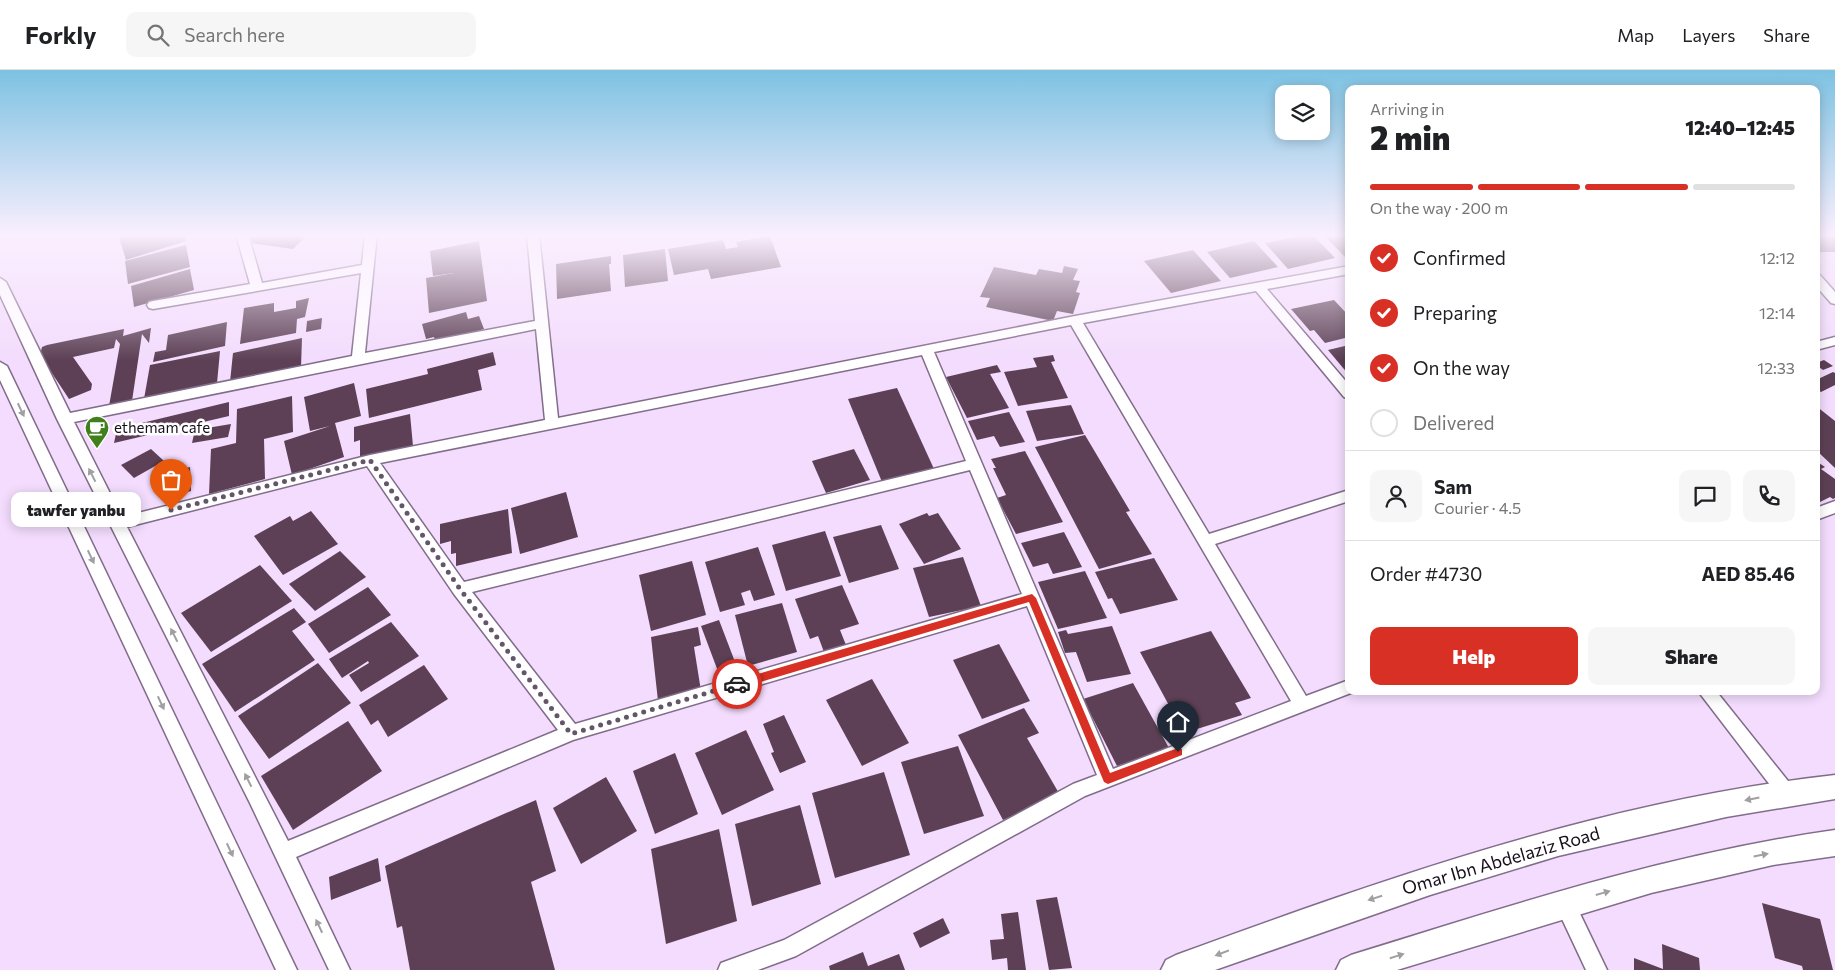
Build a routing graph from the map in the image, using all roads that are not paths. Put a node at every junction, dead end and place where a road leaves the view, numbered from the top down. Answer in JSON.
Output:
{"nodes":[{"id":1,"x":254,"y":276,"type":"edge"},
{"id":2,"x":321,"y":276,"type":"edge"},
{"id":3,"x":367,"y":276,"type":"edge"},
{"id":4,"x":539,"y":276,"type":"edge"},
{"id":5,"x":1319,"y":276,"type":"edge"},
{"id":6,"x":0,"y":282,"type":"edge"},
{"id":7,"x":1820,"y":283,"type":"edge"},
{"id":8,"x":257,"y":287,"type":"junction"},
{"id":9,"x":1260,"y":288,"type":"junction"},
{"id":10,"x":1835,"y":300,"type":"edge"},
{"id":11,"x":153,"y":305,"type":"dead end"},
{"id":12,"x":1075,"y":320,"type":"junction"},
{"id":13,"x":542,"y":324,"type":"junction"},
{"id":14,"x":1835,"y":341,"type":"edge"},
{"id":15,"x":1820,"y":345,"type":"edge"},
{"id":16,"x":926,"y":349,"type":"junction"},
{"id":17,"x":358,"y":359,"type":"junction"},
{"id":18,"x":0,"y":366,"type":"edge"},
{"id":19,"x":1345,"y":389,"type":"edge"},
{"id":20,"x":64,"y":420,"type":"junction"},
{"id":21,"x":552,"y":423,"type":"junction"},
{"id":22,"x":370,"y":460,"type":"junction"},
{"id":23,"x":974,"y":464,"type":"junction"},
{"id":24,"x":1345,"y":496,"type":"edge"},
{"id":25,"x":1835,"y":507,"type":"edge"},
{"id":26,"x":1820,"y":513,"type":"edge"},
{"id":27,"x":117,"y":524,"type":"junction"},
{"id":28,"x":1205,"y":541,"type":"junction"},
{"id":29,"x":460,"y":589,"type":"junction"},
{"id":30,"x":1032,"y":598,"type":"junction"},
{"id":31,"x":1345,"y":689,"type":"edge"},
{"id":32,"x":1709,"y":695,"type":"edge"},
{"id":33,"x":1302,"y":705,"type":"junction"},
{"id":34,"x":571,"y":734,"type":"junction"},
{"id":35,"x":1108,"y":779,"type":"junction"},
{"id":36,"x":1835,"y":788,"type":"edge"},
{"id":37,"x":1786,"y":792,"type":"junction"},
{"id":38,"x":1835,"y":843,"type":"edge"},
{"id":39,"x":285,"y":852,"type":"junction"},
{"id":40,"x":1566,"y":904,"type":"junction"},
{"id":41,"x":288,"y":970,"type":"edge"},
{"id":42,"x":340,"y":970,"type":"edge"},
{"id":43,"x":728,"y":970,"type":"edge"},
{"id":44,"x":1176,"y":970,"type":"edge"},
{"id":45,"x":1350,"y":970,"type":"edge"},
{"id":46,"x":1597,"y":970,"type":"edge"}],
"edges":[{"from":1,"to":8,"type":"street"},
{"from":2,"to":8,"type":"street"},
{"from":3,"to":17,"type":"street"},
{"from":4,"to":13,"type":"street"},
{"from":5,"to":9,"type":"street"},
{"from":6,"to":20,"type":"street"},
{"from":7,"to":10,"type":"street"},
{"from":8,"to":11,"type":"street"},
{"from":9,"to":12,"type":"street"},
{"from":9,"to":19,"type":"street"},
{"from":12,"to":16,"type":"street"},
{"from":12,"to":28,"type":"street"},
{"from":13,"to":17,"type":"street"},
{"from":13,"to":21,"type":"street"},
{"from":14,"to":15,"type":"street"},
{"from":16,"to":21,"type":"street"},
{"from":16,"to":23,"type":"street"},
{"from":17,"to":20,"type":"street"},
{"from":18,"to":41,"type":"street","one_way":true},
{"from":27,"to":20,"type":"street","one_way":true},
{"from":21,"to":22,"type":"street"},
{"from":22,"to":27,"type":"street"},
{"from":22,"to":29,"type":"street"},
{"from":23,"to":29,"type":"street"},
{"from":23,"to":30,"type":"street"},
{"from":24,"to":28,"type":"street"},
{"from":25,"to":26,"type":"street"},
{"from":39,"to":27,"type":"street","one_way":true},
{"from":28,"to":33,"type":"street"},
{"from":29,"to":34,"type":"street"},
{"from":30,"to":34,"type":"street"},
{"from":30,"to":35,"type":"street"},
{"from":31,"to":33,"type":"street"},
{"from":32,"to":37,"type":"street"},
{"from":33,"to":35,"type":"street"},
{"from":34,"to":39,"type":"street"},
{"from":35,"to":43,"type":"street"},
{"from":36,"to":37,"type":"main road","name":"Omar Ibn Abdelaziz Road"},
{"from":37,"to":44,"type":"main road","name":"Omar Ibn Abdelaziz Road","one_way":true},
{"from":40,"to":38,"type":"main road","one_way":true},
{"from":42,"to":39,"type":"street","one_way":true},
{"from":45,"to":40,"type":"main road","one_way":true},
{"from":40,"to":46,"type":"street"}]}
